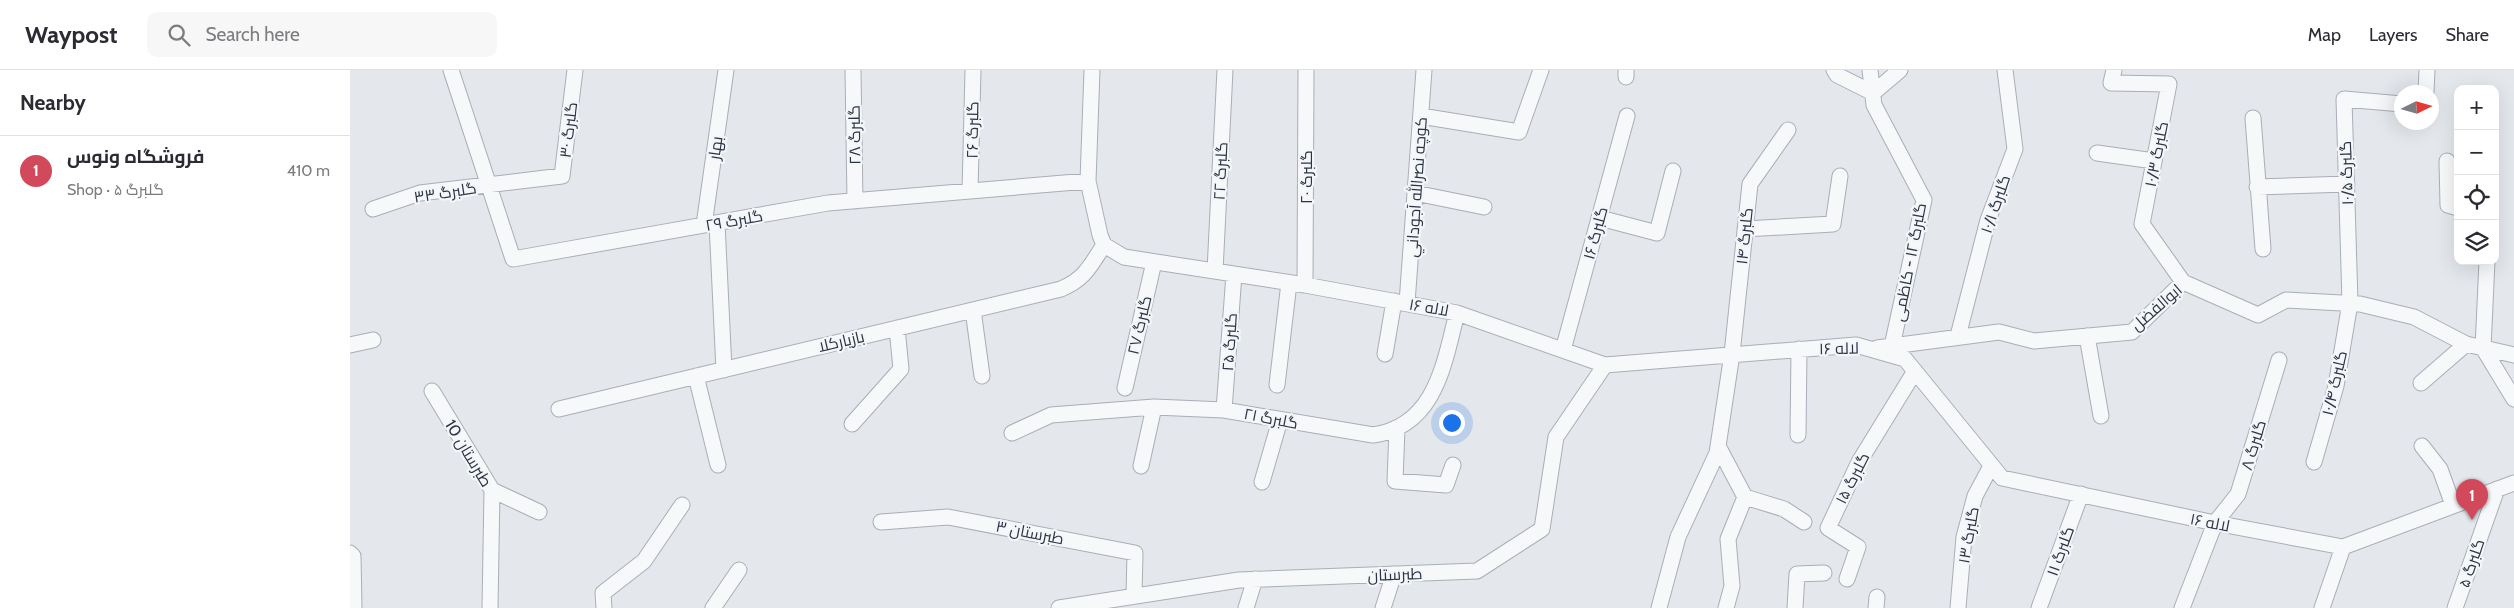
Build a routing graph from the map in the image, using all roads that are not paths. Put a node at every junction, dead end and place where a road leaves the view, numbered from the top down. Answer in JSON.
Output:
{"nodes":[{"id":1,"x":451,"y":70,"type":"edge"},
{"id":2,"x":575,"y":70,"type":"edge"},
{"id":3,"x":726,"y":70,"type":"edge"},
{"id":4,"x":853,"y":70,"type":"edge"},
{"id":5,"x":973,"y":70,"type":"edge"},
{"id":6,"x":1092,"y":70,"type":"edge"},
{"id":7,"x":1225,"y":70,"type":"edge"},
{"id":8,"x":1306,"y":70,"type":"edge"},
{"id":9,"x":1424,"y":70,"type":"edge"},
{"id":10,"x":1541,"y":70,"type":"edge"},
{"id":11,"x":1834,"y":70,"type":"edge"},
{"id":12,"x":1870,"y":70,"type":"edge"},
{"id":13,"x":1900,"y":70,"type":"edge"},
{"id":14,"x":2005,"y":70,"type":"edge"},
{"id":15,"x":2114,"y":70,"type":"edge"},
{"id":16,"x":2428,"y":70,"type":"edge"},
{"id":17,"x":2169,"y":77,"type":"edge"},
{"id":18,"x":2427,"y":85,"type":"edge"},
{"id":19,"x":1873,"y":93,"type":"junction"},
{"id":20,"x":2394,"y":103,"type":"edge"},
{"id":21,"x":1421,"y":116,"type":"junction"},
{"id":22,"x":1628,"y":116,"type":"dead end"},
{"id":23,"x":2253,"y":118,"type":"dead end"},
{"id":24,"x":1788,"y":130,"type":"dead end"},
{"id":25,"x":2097,"y":153,"type":"dead end"},
{"id":26,"x":2154,"y":161,"type":"junction"},
{"id":27,"x":2447,"y":161,"type":"dead end"},
{"id":28,"x":1673,"y":170,"type":"dead end"},
{"id":29,"x":1840,"y":176,"type":"dead end"},
{"id":30,"x":1088,"y":180,"type":"junction"},
{"id":31,"x":2347,"y":184,"type":"junction"},
{"id":32,"x":488,"y":185,"type":"junction"},
{"id":33,"x":2257,"y":187,"type":"junction"},
{"id":34,"x":970,"y":191,"type":"junction"},
{"id":35,"x":1415,"y":194,"type":"junction"},
{"id":36,"x":855,"y":201,"type":"junction"},
{"id":37,"x":1484,"y":207,"type":"dead end"},
{"id":38,"x":2454,"y":207,"type":"edge"},
{"id":39,"x":373,"y":209,"type":"dead end"},
{"id":40,"x":1600,"y":218,"type":"junction"},
{"id":41,"x":711,"y":224,"type":"junction"},
{"id":42,"x":1745,"y":230,"type":"junction"},
{"id":43,"x":1104,"y":245,"type":"junction"},
{"id":44,"x":2263,"y":250,"type":"dead end"},
{"id":45,"x":1154,"y":262,"type":"junction"},
{"id":46,"x":2487,"y":265,"type":"edge"},
{"id":47,"x":1215,"y":271,"type":"junction"},
{"id":48,"x":1234,"y":274,"type":"junction"},
{"id":49,"x":2183,"y":282,"type":"junction"},
{"id":50,"x":1289,"y":283,"type":"junction"},
{"id":51,"x":1305,"y":285,"type":"junction"},
{"id":52,"x":1400,"y":302,"type":"junction"},
{"id":53,"x":2350,"y":304,"type":"junction"},
{"id":54,"x":973,"y":310,"type":"junction"},
{"id":55,"x":1457,"y":312,"type":"junction"},
{"id":56,"x":898,"y":328,"type":"junction"},
{"id":57,"x":1958,"y":336,"type":"junction"},
{"id":58,"x":2087,"y":336,"type":"junction"},
{"id":59,"x":373,"y":340,"type":"dead end"},
{"id":60,"x":2466,"y":344,"type":"junction"},
{"id":61,"x":350,"y":345,"type":"edge"},
{"id":62,"x":1892,"y":346,"type":"junction"},
{"id":63,"x":2483,"y":348,"type":"junction"},
{"id":64,"x":1800,"y":349,"type":"junction"},
{"id":65,"x":1871,"y":349,"type":"junction"},
{"id":66,"x":1563,"y":350,"type":"junction"},
{"id":67,"x":1385,"y":354,"type":"dead end"},
{"id":68,"x":1732,"y":354,"type":"junction"},
{"id":69,"x":2514,"y":355,"type":"edge"},
{"id":70,"x":2279,"y":360,"type":"dead end"},
{"id":71,"x":1605,"y":365,"type":"junction"},
{"id":72,"x":724,"y":370,"type":"junction"},
{"id":73,"x":1915,"y":371,"type":"junction"},
{"id":74,"x":696,"y":376,"type":"junction"},
{"id":75,"x":982,"y":376,"type":"dead end"},
{"id":76,"x":2421,"y":383,"type":"dead end"},
{"id":77,"x":1276,"y":385,"type":"dead end"},
{"id":78,"x":1125,"y":388,"type":"dead end"},
{"id":79,"x":432,"y":391,"type":"dead end"},
{"id":80,"x":2514,"y":399,"type":"edge"},
{"id":81,"x":1154,"y":407,"type":"junction"},
{"id":82,"x":559,"y":409,"type":"dead end"},
{"id":83,"x":1224,"y":410,"type":"junction"},
{"id":84,"x":2100,"y":416,"type":"dead end"},
{"id":85,"x":1280,"y":420,"type":"junction"},
{"id":86,"x":852,"y":424,"type":"dead end"},
{"id":87,"x":1397,"y":428,"type":"junction"},
{"id":88,"x":1012,"y":433,"type":"dead end"},
{"id":89,"x":1798,"y":435,"type":"dead end"},
{"id":90,"x":1718,"y":446,"type":"junction"},
{"id":91,"x":2422,"y":446,"type":"dead end"},
{"id":92,"x":2314,"y":462,"type":"dead end"},
{"id":93,"x":718,"y":465,"type":"dead end"},
{"id":94,"x":1453,"y":465,"type":"dead end"},
{"id":95,"x":1141,"y":466,"type":"dead end"},
{"id":96,"x":1992,"y":466,"type":"junction"},
{"id":97,"x":1262,"y":482,"type":"dead end"},
{"id":98,"x":2514,"y":483,"type":"edge"},
{"id":99,"x":2497,"y":489,"type":"junction"},
{"id":100,"x":492,"y":490,"type":"junction"},
{"id":101,"x":2081,"y":494,"type":"junction"},
{"id":102,"x":1746,"y":498,"type":"junction"},
{"id":103,"x":682,"y":505,"type":"dead end"},
{"id":104,"x":2453,"y":506,"type":"junction"},
{"id":105,"x":539,"y":512,"type":"dead end"},
{"id":106,"x":881,"y":522,"type":"dead end"},
{"id":107,"x":1804,"y":522,"type":"dead end"},
{"id":108,"x":2214,"y":524,"type":"junction"},
{"id":109,"x":2343,"y":547,"type":"junction"},
{"id":110,"x":350,"y":553,"type":"edge"},
{"id":111,"x":739,"y":570,"type":"dead end"},
{"id":112,"x":1824,"y":573,"type":"dead end"},
{"id":113,"x":1394,"y":574,"type":"junction"},
{"id":114,"x":1255,"y":579,"type":"junction"},
{"id":115,"x":1848,"y":579,"type":"dead end"},
{"id":116,"x":1134,"y":596,"type":"junction"},
{"id":117,"x":1101,"y":605,"type":"edge"},
{"id":118,"x":352,"y":607,"type":"edge"},
{"id":119,"x":490,"y":608,"type":"edge"},
{"id":120,"x":604,"y":608,"type":"edge"},
{"id":121,"x":713,"y":608,"type":"edge"},
{"id":122,"x":1059,"y":608,"type":"edge"},
{"id":123,"x":1246,"y":608,"type":"edge"},
{"id":124,"x":1383,"y":608,"type":"edge"},
{"id":125,"x":1659,"y":608,"type":"edge"},
{"id":126,"x":1726,"y":608,"type":"edge"},
{"id":127,"x":1795,"y":608,"type":"edge"},
{"id":128,"x":1958,"y":608,"type":"edge"},
{"id":129,"x":2039,"y":608,"type":"edge"},
{"id":130,"x":2182,"y":608,"type":"edge"},
{"id":131,"x":2322,"y":608,"type":"edge"},
{"id":132,"x":2455,"y":608,"type":"edge"}],
"edges":[{"from":1,"to":32,"type":"street","name":"گلبرگ ۲۹"},
{"from":2,"to":32,"type":"street","name":"گلبرگ ۳۰"},
{"from":3,"to":41,"type":"street","name":"بهار"},
{"from":4,"to":36,"type":"street","name":"گلبرگ ۲۸"},
{"from":5,"to":34,"type":"street","name":"گلبرگ ۲۶"},
{"from":6,"to":30,"type":"street"},
{"from":7,"to":47,"type":"street","name":"گلبرگ ۲۲"},
{"from":8,"to":51,"type":"street","name":"گلبرگ ۲۰"},
{"from":9,"to":21,"type":"street","name":"كوچه نصرالله آجوداني"},
{"from":10,"to":21,"type":"street"},
{"from":11,"to":19,"type":"street"},
{"from":12,"to":19,"type":"street","name":"گلبرگ ۱۲ - کاظمی"},
{"from":13,"to":19,"type":"street"},
{"from":14,"to":57,"type":"street","name":"گلبرگ ۱۰/۱"},
{"from":15,"to":17,"type":"street","name":"گلبرگ ۱۰/۳"},
{"from":16,"to":18,"type":"street"},
{"from":17,"to":26,"type":"street","name":"گلبرگ ۱۰/۳"},
{"from":19,"to":62,"type":"street","name":"گلبرگ ۱۲ - کاظمی"},
{"from":20,"to":31,"type":"street","name":"گلبرگ ۱۰/۵"},
{"from":21,"to":35,"type":"street","name":"كوچه نصرالله آجوداني"},
{"from":22,"to":40,"type":"street","name":"گلبرگ ۱۶"},
{"from":23,"to":33,"type":"street"},
{"from":24,"to":42,"type":"street","name":"گلبرگ ۱۴"},
{"from":25,"to":26,"type":"street"},
{"from":26,"to":49,"type":"street","name":"گلبرگ ۱۰/۳"},
{"from":27,"to":38,"type":"street"},
{"from":28,"to":40,"type":"street"},
{"from":29,"to":42,"type":"street"},
{"from":30,"to":34,"type":"street","name":"گلبرگ ۲۹"},
{"from":30,"to":43,"type":"street"},
{"from":31,"to":33,"type":"street"},
{"from":31,"to":53,"type":"street","name":"گلبرگ ۱۰/۵"},
{"from":32,"to":39,"type":"street","name":"گلبرگ ۳۳"},
{"from":32,"to":41,"type":"street","name":"گلبرگ ۲۹"},
{"from":33,"to":44,"type":"street"},
{"from":34,"to":36,"type":"street","name":"گلبرگ ۲۹"},
{"from":35,"to":37,"type":"street"},
{"from":35,"to":52,"type":"street","name":"كوچه نصرالله آجوداني"},
{"from":36,"to":41,"type":"street","name":"گلبرگ ۲۹"},
{"from":40,"to":66,"type":"street","name":"گلبرگ ۱۶"},
{"from":41,"to":72,"type":"street","name":"بهار"},
{"from":42,"to":68,"type":"street","name":"گلبرگ ۱۴"},
{"from":43,"to":45,"type":"street","name":"لاله ۱۶"},
{"from":43,"to":54,"type":"street","name":"بازیارکلا"},
{"from":45,"to":47,"type":"street","name":"لاله ۱۶"},
{"from":45,"to":78,"type":"street","name":"گلبرگ ۲۷"},
{"from":46,"to":63,"type":"street"},
{"from":47,"to":48,"type":"street","name":"لاله ۱۶"},
{"from":48,"to":50,"type":"street","name":"لاله ۱۶"},
{"from":48,"to":83,"type":"street","name":"گلبرگ ۲۵"},
{"from":49,"to":53,"type":"street","name":"ابوالفضل"},
{"from":49,"to":58,"type":"street","name":"ابوالفضل"},
{"from":50,"to":51,"type":"street","name":"لاله ۱۶"},
{"from":50,"to":77,"type":"street"},
{"from":51,"to":52,"type":"street","name":"لاله ۱۶"},
{"from":52,"to":55,"type":"street","name":"لاله ۱۶"},
{"from":52,"to":67,"type":"street","name":"كوچه نصرالله آجوداني"},
{"from":53,"to":60,"type":"street","name":"ابوالفضل"},
{"from":53,"to":92,"type":"street","name":"گلبرگ ۱۰/۴"},
{"from":54,"to":56,"type":"street","name":"بازیارکلا"},
{"from":54,"to":75,"type":"street"},
{"from":55,"to":66,"type":"street","name":"لاله ۱۶"},
{"from":55,"to":87,"type":"street","name":"گلبرگ ۲۱"},
{"from":56,"to":72,"type":"street","name":"بازیارکلا"},
{"from":56,"to":86,"type":"street"},
{"from":57,"to":58,"type":"street","name":"ابوالفضل"},
{"from":57,"to":62,"type":"street","name":"ابوالفضل"},
{"from":58,"to":84,"type":"street"},
{"from":59,"to":61,"type":"street"},
{"from":60,"to":63,"type":"street","name":"ابوالفضل"},
{"from":60,"to":76,"type":"street"},
{"from":62,"to":65,"type":"street","name":"ابوالفضل"},
{"from":63,"to":69,"type":"street","name":"ابوالفضل"},
{"from":63,"to":80,"type":"street"},
{"from":64,"to":65,"type":"street","name":"لاله ۱۶"},
{"from":64,"to":68,"type":"street","name":"لاله ۱۶"},
{"from":64,"to":89,"type":"street"},
{"from":65,"to":73,"type":"street","name":"لاله ۱۶"},
{"from":66,"to":71,"type":"street","name":"لاله ۱۶"},
{"from":68,"to":71,"type":"street","name":"لاله ۱۶"},
{"from":68,"to":90,"type":"street","name":"گلبرگ ۱۴"},
{"from":70,"to":108,"type":"street","name":"گلبرگ ۸"},
{"from":71,"to":113,"type":"street","name":"طبرستان"},
{"from":72,"to":74,"type":"street","name":"بازیارکلا"},
{"from":73,"to":96,"type":"street","name":"لاله ۱۶"},
{"from":73,"to":115,"type":"street","name":"گلبرگ ۱۵"},
{"from":74,"to":82,"type":"street","name":"بازیارکلا"},
{"from":74,"to":93,"type":"street"},
{"from":79,"to":100,"type":"street","name":"طبرستان 10"},
{"from":81,"to":83,"type":"street","name":"گلبرگ ۲۱"},
{"from":81,"to":88,"type":"street","name":"گلبرگ ۲۱"},
{"from":81,"to":95,"type":"street"},
{"from":83,"to":85,"type":"street","name":"گلبرگ ۲۱"},
{"from":85,"to":87,"type":"street","name":"گلبرگ ۲۱"},
{"from":85,"to":97,"type":"street"},
{"from":87,"to":94,"type":"street"},
{"from":90,"to":102,"type":"street"},
{"from":90,"to":125,"type":"street","name":"گلبرگ ۱۴"},
{"from":91,"to":104,"type":"street"},
{"from":96,"to":101,"type":"street","name":"لاله ۱۶"},
{"from":96,"to":128,"type":"street","name":"گلبرگ ۱۳"},
{"from":98,"to":99,"type":"street"},
{"from":99,"to":104,"type":"street"},
{"from":99,"to":132,"type":"street","name":"گلبرگ ۵"},
{"from":100,"to":105,"type":"street"},
{"from":100,"to":119,"type":"street","name":"طبرستان 10"},
{"from":101,"to":108,"type":"street","name":"لاله ۱۶"},
{"from":101,"to":129,"type":"street","name":"گلبرگ ۱۱"},
{"from":102,"to":107,"type":"street"},
{"from":102,"to":126,"type":"street"},
{"from":103,"to":120,"type":"street"},
{"from":104,"to":109,"type":"street"},
{"from":106,"to":116,"type":"street","name":"طبرستان ۳"},
{"from":108,"to":109,"type":"street","name":"لاله ۱۶"},
{"from":108,"to":130,"type":"street","name":"گلبرگ ۸"},
{"from":109,"to":131,"type":"street"},
{"from":110,"to":118,"type":"street"},
{"from":111,"to":121,"type":"street"},
{"from":112,"to":127,"type":"street"},
{"from":113,"to":114,"type":"street","name":"طبرستان"},
{"from":113,"to":124,"type":"street"},
{"from":114,"to":116,"type":"street","name":"طبرستان"},
{"from":114,"to":123,"type":"street"},
{"from":116,"to":117,"type":"street","name":"طبرستان"},
{"from":117,"to":122,"type":"street","name":"طبرستان"}]}
